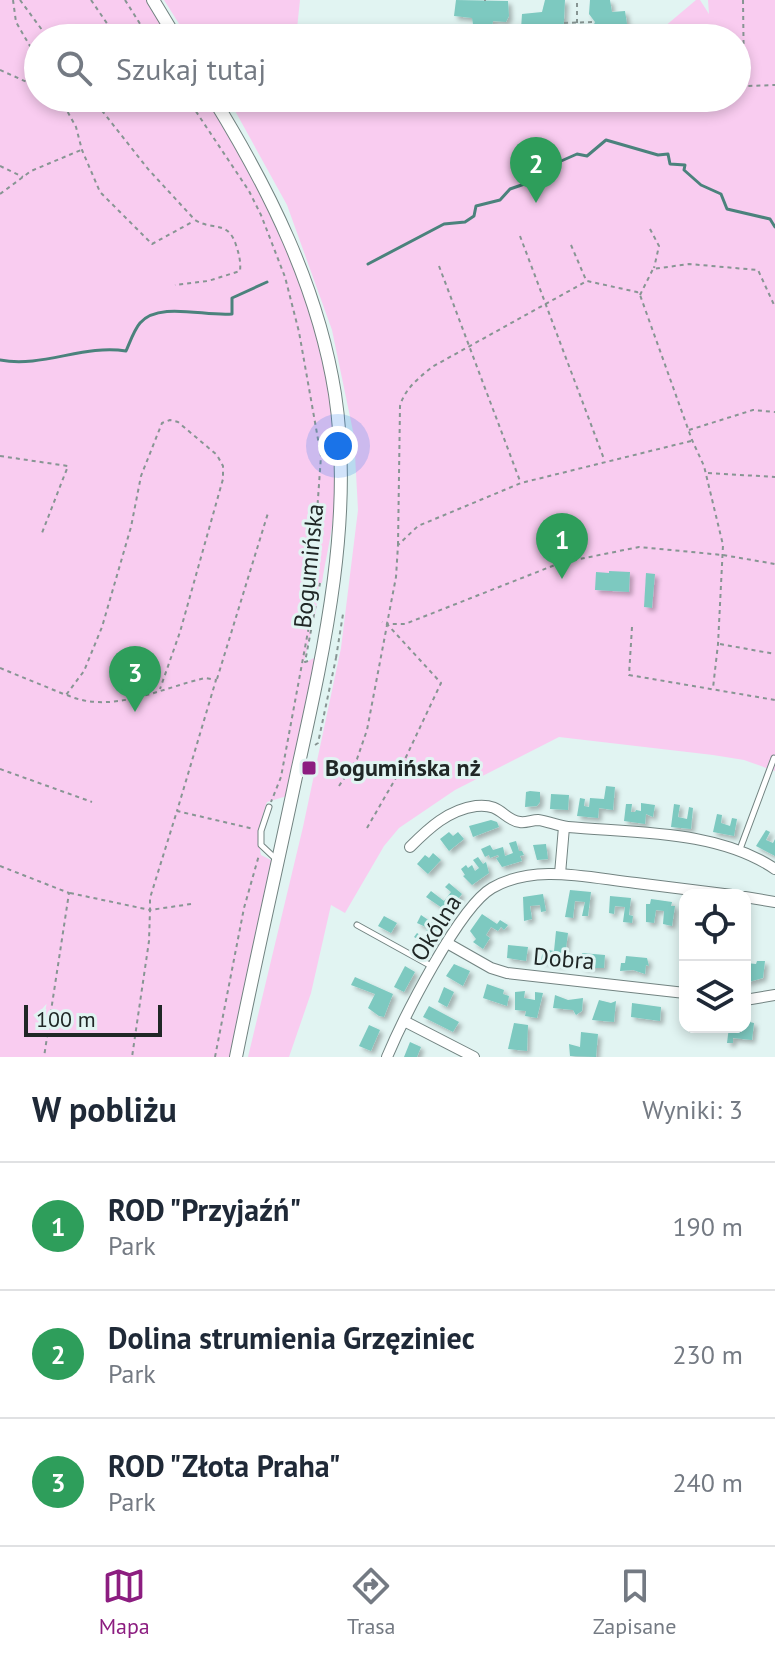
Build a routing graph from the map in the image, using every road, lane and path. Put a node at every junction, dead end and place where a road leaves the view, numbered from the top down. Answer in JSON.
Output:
{"nodes":[{"id":1,"x":13,"y":0,"type":"edge"},
{"id":2,"x":20,"y":0,"type":"edge"},
{"id":3,"x":91,"y":0,"type":"edge"},
{"id":4,"x":125,"y":0,"type":"edge"},
{"id":5,"x":153,"y":0,"type":"edge"},
{"id":6,"x":577,"y":0,"type":"edge"},
{"id":7,"x":743,"y":0,"type":"edge"},
{"id":8,"x":595,"y":22,"type":"dead end"},
{"id":9,"x":564,"y":23,"type":"dead end"},
{"id":10,"x":577,"y":23,"type":"junction"},
{"id":11,"x":38,"y":24,"type":"edge"},
{"id":12,"x":107,"y":24,"type":"edge"},
{"id":13,"x":140,"y":24,"type":"edge"},
{"id":14,"x":168,"y":24,"type":"edge"},
{"id":15,"x":743,"y":24,"type":"edge"},
{"id":16,"x":24,"y":36,"type":"edge"},
{"id":17,"x":0,"y":70,"type":"edge"},
{"id":18,"x":24,"y":81,"type":"edge"},
{"id":19,"x":775,"y":85,"type":"edge"},
{"id":20,"x":751,"y":86,"type":"edge"},
{"id":21,"x":68,"y":112,"type":"edge"},
{"id":22,"x":103,"y":112,"type":"edge"},
{"id":23,"x":196,"y":112,"type":"edge"},
{"id":24,"x":221,"y":112,"type":"edge"},
{"id":25,"x":82,"y":150,"type":"junction"},
{"id":26,"x":0,"y":166,"type":"edge"},
{"id":27,"x":24,"y":177,"type":"junction"},
{"id":28,"x":0,"y":194,"type":"edge"},
{"id":29,"x":195,"y":220,"type":"junction"},
{"id":30,"x":650,"y":229,"type":"dead end"},
{"id":31,"x":520,"y":236,"type":"dead end"},
{"id":32,"x":571,"y":245,"type":"dead end"},
{"id":33,"x":439,"y":266,"type":"dead end"},
{"id":34,"x":653,"y":269,"type":"junction"},
{"id":35,"x":587,"y":281,"type":"junction"},
{"id":36,"x":175,"y":285,"type":"dead end"},
{"id":37,"x":640,"y":295,"type":"junction"},
{"id":38,"x":545,"y":304,"type":"junction"},
{"id":39,"x":775,"y":307,"type":"edge"},
{"id":40,"x":469,"y":346,"type":"junction"},
{"id":41,"x":775,"y":412,"type":"edge"},
{"id":42,"x":688,"y":430,"type":"junction"},
{"id":43,"x":692,"y":440,"type":"junction"},
{"id":44,"x":0,"y":456,"type":"edge"},
{"id":45,"x":605,"y":461,"type":"junction"},
{"id":46,"x":706,"y":473,"type":"junction"},
{"id":47,"x":775,"y":477,"type":"edge"},
{"id":48,"x":521,"y":483,"type":"junction"},
{"id":49,"x":268,"y":513,"type":"dead end"},
{"id":50,"x":42,"y":533,"type":"dead end"},
{"id":51,"x":398,"y":545,"type":"junction"},
{"id":52,"x":723,"y":555,"type":"junction"},
{"id":53,"x":775,"y":564,"type":"edge"},
{"id":54,"x":320,"y":583,"type":"dead end"},
{"id":55,"x":343,"y":614,"type":"dead end"},
{"id":56,"x":382,"y":622,"type":"dead end"},
{"id":57,"x":387,"y":624,"type":"junction"},
{"id":58,"x":632,"y":627,"type":"dead end"},
{"id":59,"x":310,"y":636,"type":"junction"},
{"id":60,"x":718,"y":644,"type":"junction"},
{"id":61,"x":315,"y":649,"type":"dead end"},
{"id":62,"x":775,"y":654,"type":"edge"},
{"id":63,"x":327,"y":656,"type":"dead end"},
{"id":64,"x":314,"y":657,"type":"dead end"},
{"id":65,"x":336,"y":658,"type":"junction"},
{"id":66,"x":0,"y":668,"type":"edge"},
{"id":67,"x":216,"y":680,"type":"junction"},
{"id":68,"x":713,"y":688,"type":"junction"},
{"id":69,"x":160,"y":689,"type":"junction"},
{"id":70,"x":66,"y":695,"type":"junction"},
{"id":71,"x":775,"y":700,"type":"edge"},
{"id":72,"x":314,"y":746,"type":"dead end"},
{"id":73,"x":774,"y":758,"type":"edge"},
{"id":74,"x":0,"y":769,"type":"edge"},
{"id":75,"x":339,"y":786,"type":"dead end"},
{"id":76,"x":92,"y":802,"type":"dead end"},
{"id":77,"x":269,"y":807,"type":"joint"},
{"id":78,"x":177,"y":811,"type":"junction"},
{"id":79,"x":249,"y":827,"type":"dead end"},
{"id":80,"x":564,"y":827,"type":"junction"},
{"id":81,"x":367,"y":828,"type":"dead end"},
{"id":82,"x":261,"y":845,"type":"junction"},
{"id":83,"x":410,"y":847,"type":"dead end"},
{"id":84,"x":740,"y":849,"type":"junction"},
{"id":85,"x":278,"y":861,"type":"junction"},
{"id":86,"x":0,"y":866,"type":"edge"},
{"id":87,"x":775,"y":869,"type":"edge"},
{"id":88,"x":560,"y":874,"type":"junction"},
{"id":89,"x":683,"y":889,"type":"edge"},
{"id":90,"x":69,"y":893,"type":"junction"},
{"id":91,"x":751,"y":898,"type":"edge"},
{"id":92,"x":775,"y":902,"type":"edge"},
{"id":93,"x":191,"y":904,"type":"dead end"},
{"id":94,"x":150,"y":910,"type":"junction"},
{"id":95,"x":357,"y":925,"type":"dead end"},
{"id":96,"x":447,"y":943,"type":"junction"},
{"id":97,"x":433,"y":968,"type":"junction"},
{"id":98,"x":679,"y":992,"type":"edge"},
{"id":99,"x":775,"y":995,"type":"edge"},
{"id":100,"x":751,"y":999,"type":"edge"},
{"id":101,"x":404,"y":1021,"type":"junction"},
{"id":102,"x":44,"y":1057,"type":"edge"},
{"id":103,"x":132,"y":1057,"type":"edge"},
{"id":104,"x":215,"y":1057,"type":"edge"},
{"id":105,"x":236,"y":1057,"type":"edge"},
{"id":106,"x":387,"y":1057,"type":"edge"},
{"id":107,"x":471,"y":1057,"type":"edge"}],
"edges":[{"from":1,"to":16,"type":"path"},
{"from":2,"to":11,"type":"path"},
{"from":3,"to":12,"type":"path"},
{"from":4,"to":13,"type":"path"},
{"from":5,"to":14,"type":"street"},
{"from":6,"to":10,"type":"path"},
{"from":7,"to":15,"type":"path"},
{"from":8,"to":10,"type":"path"},
{"from":9,"to":10,"type":"path"},
{"from":17,"to":18,"type":"path"},
{"from":19,"to":20,"type":"path"},
{"from":21,"to":25,"type":"path"},
{"from":22,"to":29,"type":"path"},
{"from":23,"to":77,"type":"path"},
{"from":24,"to":85,"type":"street","name":"Bogumińska"},
{"from":25,"to":27,"type":"path"},
{"from":25,"to":29,"type":"path"},
{"from":26,"to":27,"type":"path"},
{"from":27,"to":28,"type":"path"},
{"from":29,"to":36,"type":"path"},
{"from":30,"to":34,"type":"path"},
{"from":31,"to":38,"type":"path"},
{"from":32,"to":35,"type":"path"},
{"from":33,"to":40,"type":"path"},
{"from":34,"to":37,"type":"path"},
{"from":34,"to":39,"type":"path"},
{"from":35,"to":37,"type":"path"},
{"from":35,"to":38,"type":"path"},
{"from":37,"to":42,"type":"path"},
{"from":38,"to":40,"type":"path"},
{"from":38,"to":45,"type":"path"},
{"from":40,"to":48,"type":"path"},
{"from":40,"to":51,"type":"path"},
{"from":41,"to":42,"type":"path"},
{"from":42,"to":43,"type":"path"},
{"from":43,"to":45,"type":"path"},
{"from":43,"to":46,"type":"path"},
{"from":44,"to":50,"type":"path"},
{"from":45,"to":48,"type":"path"},
{"from":46,"to":47,"type":"path"},
{"from":46,"to":52,"type":"path"},
{"from":48,"to":51,"type":"path"},
{"from":49,"to":67,"type":"path"},
{"from":51,"to":57,"type":"path"},
{"from":52,"to":53,"type":"path"},
{"from":52,"to":57,"type":"path"},
{"from":52,"to":60,"type":"path"},
{"from":54,"to":59,"type":"path"},
{"from":55,"to":65,"type":"path"},
{"from":56,"to":57,"type":"path"},
{"from":57,"to":75,"type":"path"},
{"from":57,"to":81,"type":"path"},
{"from":58,"to":68,"type":"path"},
{"from":59,"to":61,"type":"path"},
{"from":59,"to":64,"type":"path"},
{"from":60,"to":62,"type":"path"},
{"from":60,"to":68,"type":"path"},
{"from":63,"to":65,"type":"path"},
{"from":65,"to":72,"type":"path"},
{"from":66,"to":70,"type":"path"},
{"from":67,"to":69,"type":"path"},
{"from":67,"to":78,"type":"path"},
{"from":68,"to":71,"type":"path"},
{"from":69,"to":70,"type":"path"},
{"from":69,"to":70,"type":"path"},
{"from":73,"to":84,"type":"lane"},
{"from":74,"to":76,"type":"path"},
{"from":77,"to":82,"type":"lane"},
{"from":78,"to":79,"type":"path"},
{"from":78,"to":94,"type":"path"},
{"from":80,"to":83,"type":"street"},
{"from":80,"to":84,"type":"street"},
{"from":80,"to":88,"type":"street"},
{"from":82,"to":85,"type":"lane"},
{"from":82,"to":104,"type":"path"},
{"from":84,"to":87,"type":"street"},
{"from":85,"to":105,"type":"street","name":"Bogumińska"},
{"from":86,"to":90,"type":"path"},
{"from":88,"to":89,"type":"street","name":"Okólna"},
{"from":88,"to":96,"type":"street","name":"Okólna"},
{"from":90,"to":94,"type":"path"},
{"from":90,"to":102,"type":"path"},
{"from":91,"to":92,"type":"street"},
{"from":93,"to":94,"type":"path"},
{"from":94,"to":103,"type":"path"},
{"from":95,"to":97,"type":"lane"},
{"from":96,"to":97,"type":"street","name":"Okólna"},
{"from":96,"to":98,"type":"street","name":"Dobra"},
{"from":97,"to":101,"type":"street","name":"Okólna"},
{"from":99,"to":100,"type":"street"},
{"from":101,"to":106,"type":"street","name":"Okólna"},
{"from":101,"to":107,"type":"street"}]}
